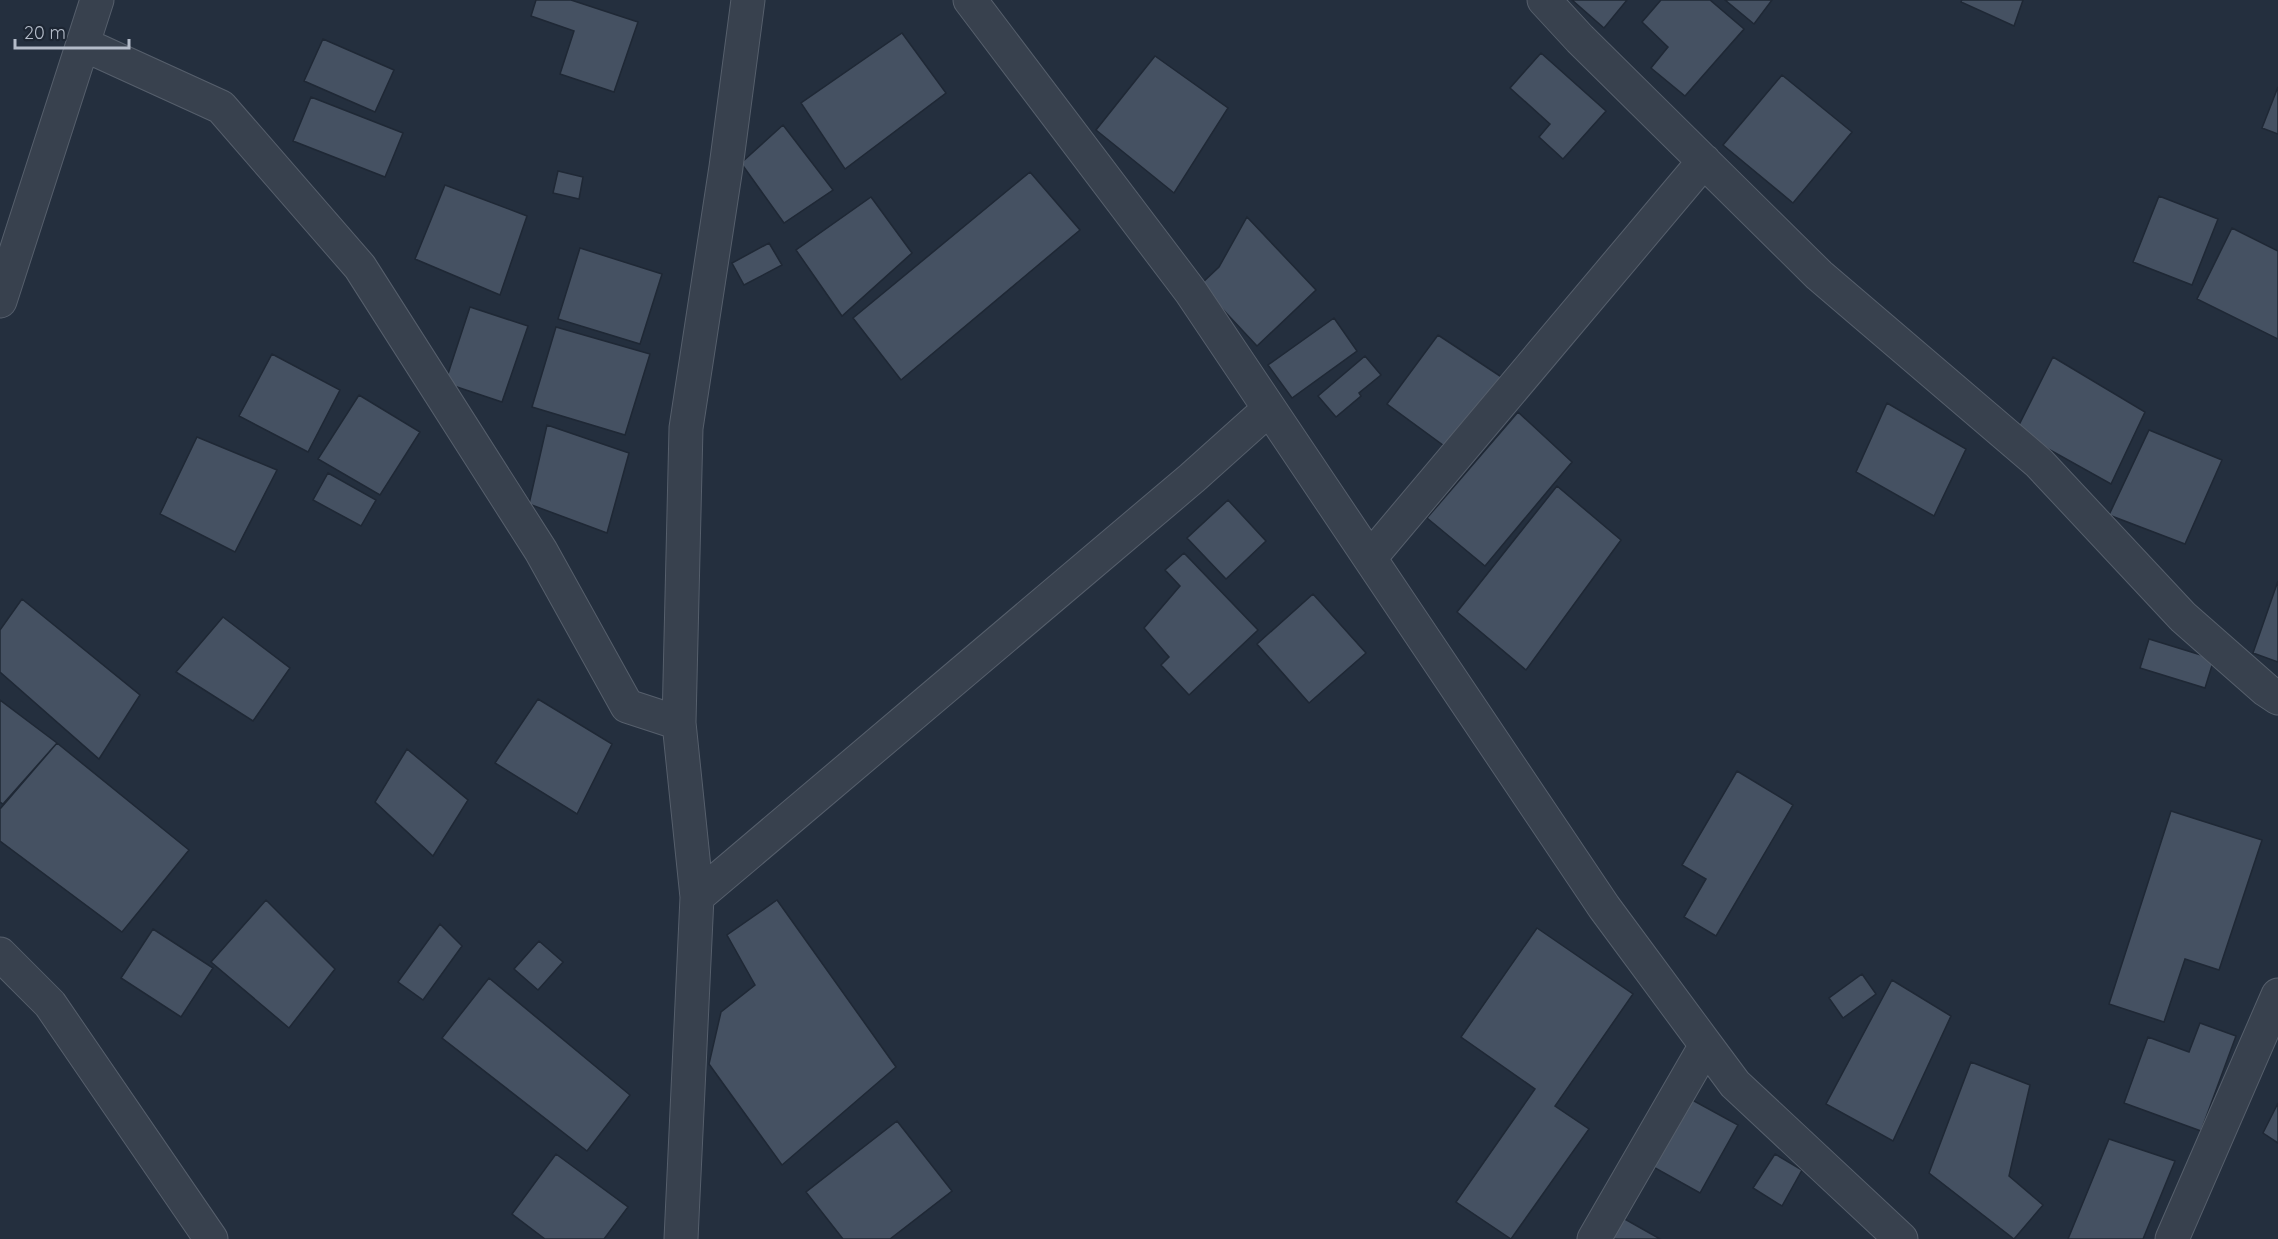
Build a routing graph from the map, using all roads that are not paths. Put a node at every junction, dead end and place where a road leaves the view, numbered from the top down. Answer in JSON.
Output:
{"nodes":[{"id":1,"x":97,"y":0,"type":"edge"},
{"id":2,"x":748,"y":0,"type":"edge"},
{"id":3,"x":970,"y":0,"type":"edge"},
{"id":4,"x":1544,"y":0,"type":"edge"},
{"id":5,"x":83,"y":44,"type":"junction"},
{"id":6,"x":1704,"y":161,"type":"junction"},
{"id":7,"x":0,"y":301,"type":"edge"},
{"id":8,"x":1269,"y":409,"type":"junction"},
{"id":9,"x":1370,"y":558,"type":"junction"},
{"id":10,"x":2278,"y":698,"type":"edge"},
{"id":11,"x":678,"y":723,"type":"junction"},
{"id":12,"x":697,"y":897,"type":"junction"},
{"id":13,"x":0,"y":954,"type":"edge"},
{"id":14,"x":2278,"y":995,"type":"edge"},
{"id":15,"x":1706,"y":1045,"type":"junction"},
{"id":16,"x":212,"y":1239,"type":"edge"},
{"id":17,"x":681,"y":1239,"type":"edge"},
{"id":18,"x":1594,"y":1239,"type":"edge"},
{"id":19,"x":1901,"y":1239,"type":"edge"},
{"id":20,"x":2172,"y":1239,"type":"edge"}],
"edges":[{"from":1,"to":5,"type":"street"},
{"from":2,"to":11,"type":"street"},
{"from":3,"to":8,"type":"street"},
{"from":4,"to":6,"type":"street"},
{"from":5,"to":7,"type":"street"},
{"from":5,"to":11,"type":"street"},
{"from":6,"to":9,"type":"street"},
{"from":6,"to":10,"type":"street"},
{"from":8,"to":9,"type":"street"},
{"from":8,"to":12,"type":"street"},
{"from":9,"to":15,"type":"street"},
{"from":11,"to":12,"type":"street"},
{"from":12,"to":17,"type":"street"},
{"from":13,"to":16,"type":"street"},
{"from":14,"to":20,"type":"street"},
{"from":15,"to":18,"type":"street"},
{"from":15,"to":19,"type":"street"}]}
